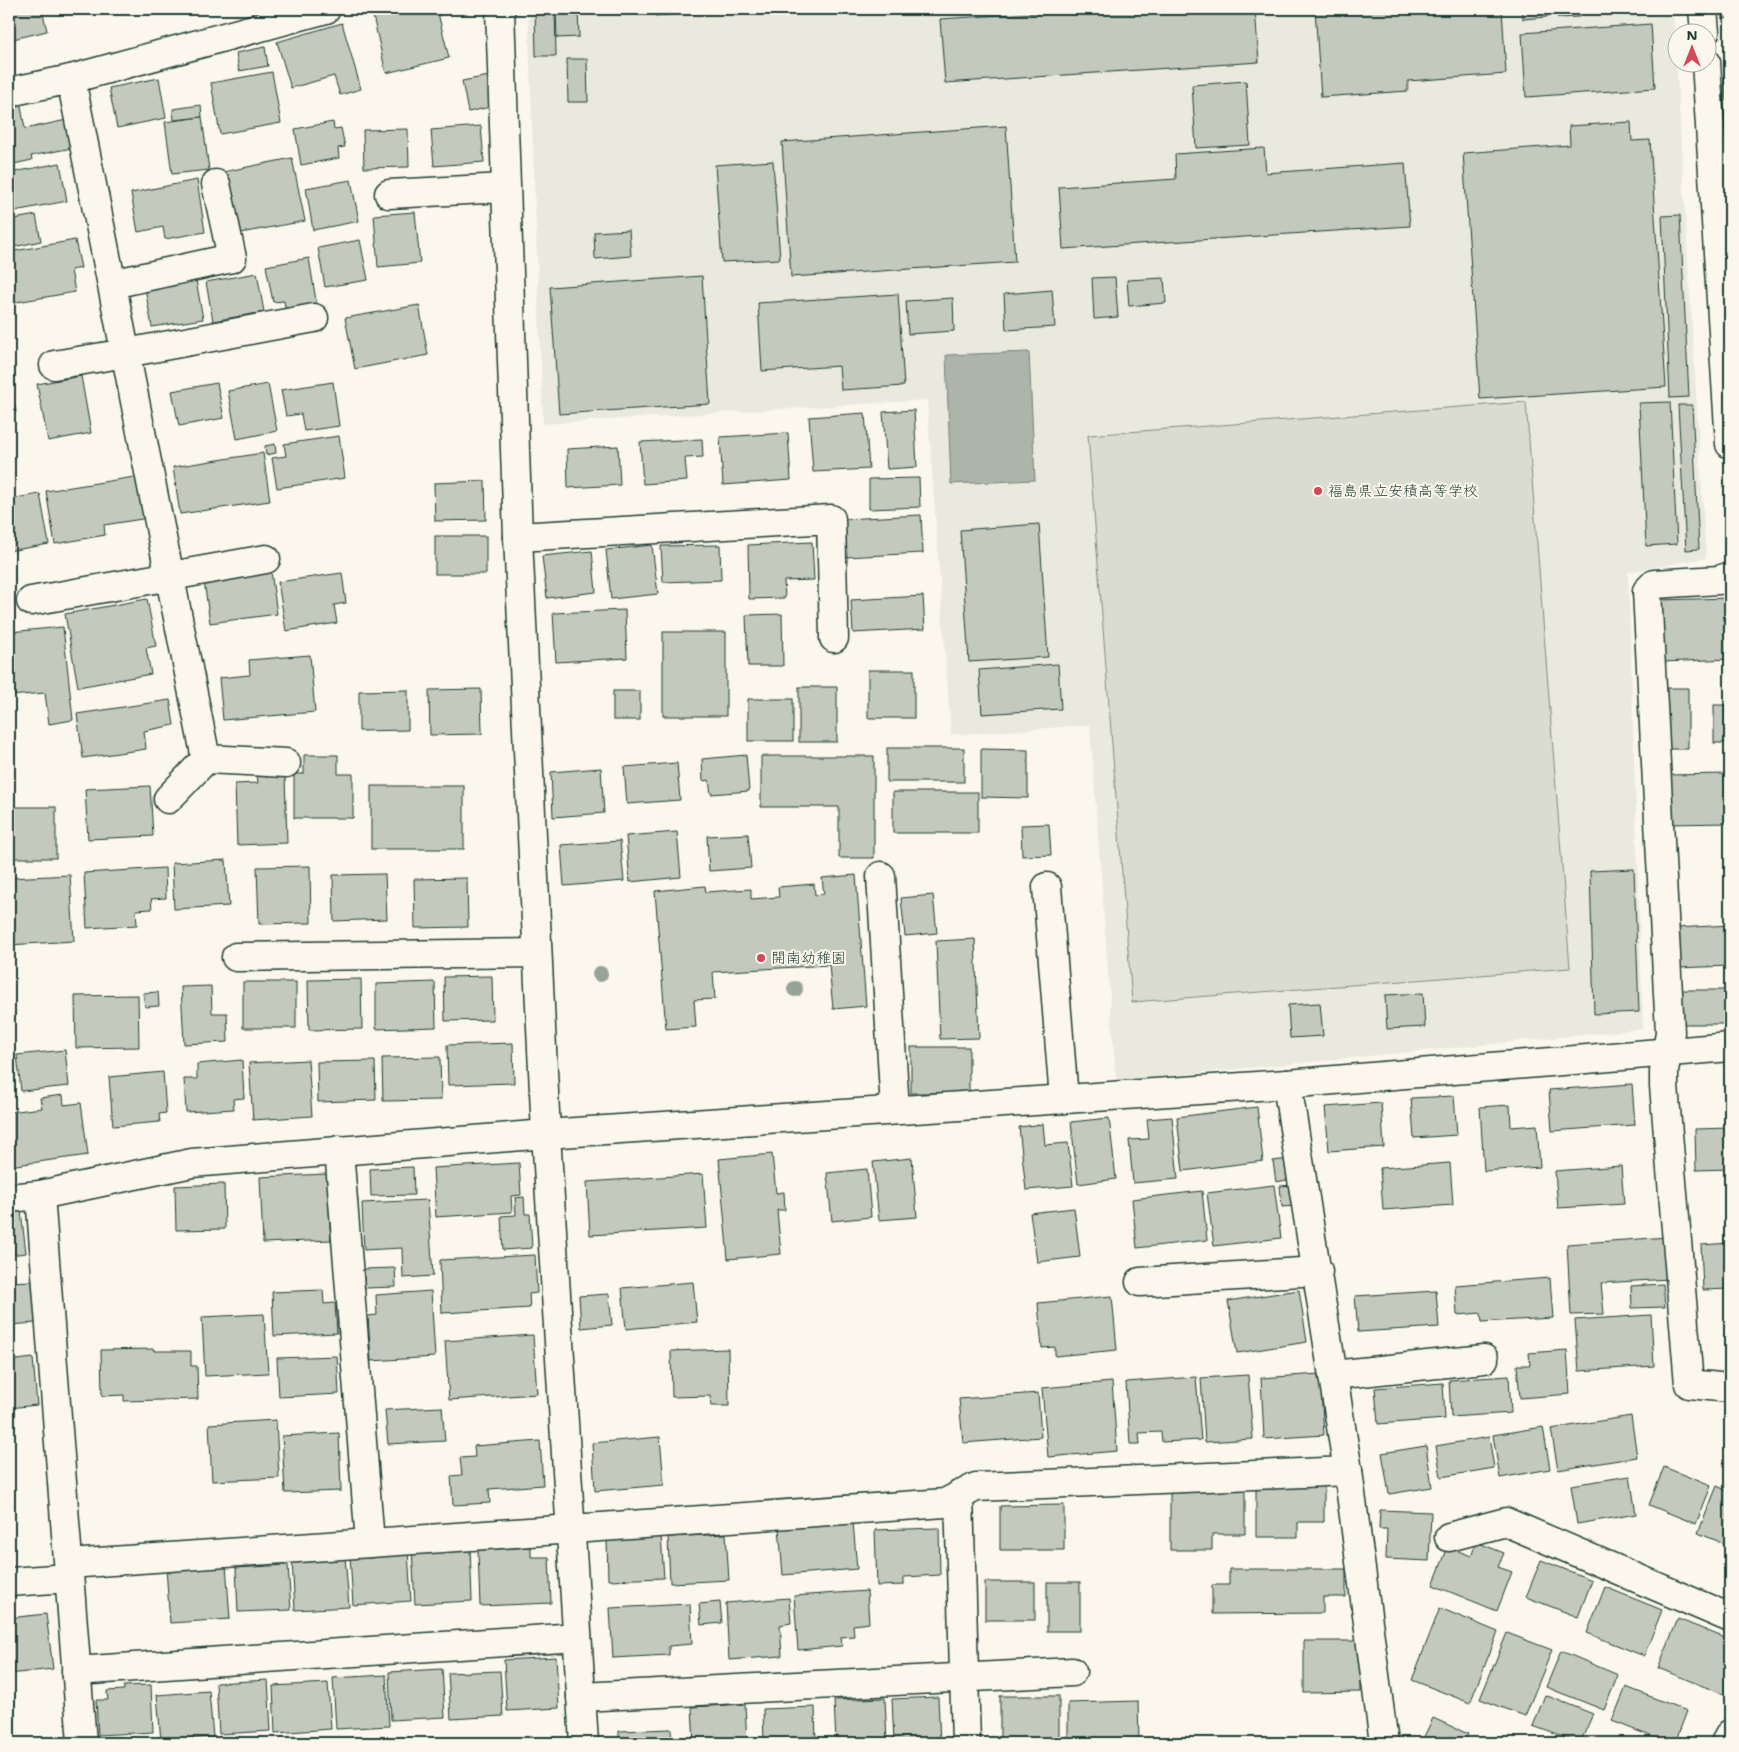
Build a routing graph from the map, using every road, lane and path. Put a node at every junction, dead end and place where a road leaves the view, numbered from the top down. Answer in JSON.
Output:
{"nodes":[{"id":1,"x":326,"y":9,"type":"edge"},
{"id":2,"x":500,"y":9,"type":"edge"},
{"id":3,"x":1703,"y":9,"type":"edge"},
{"id":4,"x":1704,"y":22,"type":"edge"},
{"id":5,"x":1707,"y":72,"type":"edge"},
{"id":6,"x":71,"y":79,"type":"junction"},
{"id":7,"x":9,"y":92,"type":"edge"},
{"id":8,"x":216,"y":184,"type":"dead end"},
{"id":9,"x":505,"y":188,"type":"junction"},
{"id":10,"x":388,"y":194,"type":"dead end"},
{"id":11,"x":112,"y":284,"type":"junction"},
{"id":12,"x":1725,"y":294,"type":"edge"},
{"id":13,"x":314,"y":318,"type":"dead end"},
{"id":14,"x":126,"y":354,"type":"junction"},
{"id":15,"x":54,"y":364,"type":"dead end"},
{"id":16,"x":1730,"y":444,"type":"edge"},
{"id":17,"x":518,"y":537,"type":"junction"},
{"id":18,"x":266,"y":559,"type":"dead end"},
{"id":19,"x":170,"y":576,"type":"junction"},
{"id":20,"x":1730,"y":576,"type":"edge"},
{"id":21,"x":32,"y":601,"type":"dead end"},
{"id":22,"x":834,"y":638,"type":"dead end"},
{"id":23,"x":206,"y":759,"type":"junction"},
{"id":24,"x":286,"y":763,"type":"dead end"},
{"id":25,"x":168,"y":799,"type":"dead end"},
{"id":26,"x":881,"y":876,"type":"dead end"},
{"id":27,"x":1047,"y":887,"type":"dead end"},
{"id":28,"x":537,"y":953,"type":"junction"},
{"id":29,"x":236,"y":957,"type":"dead end"},
{"id":30,"x":1730,"y":1047,"type":"edge"},
{"id":31,"x":1669,"y":1051,"type":"junction"},
{"id":32,"x":1287,"y":1084,"type":"junction"},
{"id":33,"x":1064,"y":1099,"type":"junction"},
{"id":34,"x":895,"y":1110,"type":"junction"},
{"id":35,"x":546,"y":1134,"type":"junction"},
{"id":36,"x":339,"y":1150,"type":"junction"},
{"id":37,"x":40,"y":1194,"type":"junction"},
{"id":38,"x":9,"y":1198,"type":"edge"},
{"id":39,"x":1318,"y":1271,"type":"junction"},
{"id":40,"x":1140,"y":1282,"type":"dead end"},
{"id":41,"x":1484,"y":1359,"type":"dead end"},
{"id":42,"x":1333,"y":1375,"type":"junction"},
{"id":43,"x":1730,"y":1388,"type":"edge"},
{"id":44,"x":1348,"y":1471,"type":"junction"},
{"id":45,"x":960,"y":1495,"type":"junction"},
{"id":46,"x":570,"y":1529,"type":"junction"},
{"id":47,"x":1449,"y":1537,"type":"dead end"},
{"id":48,"x":370,"y":1543,"type":"junction"},
{"id":49,"x":69,"y":1571,"type":"junction"},
{"id":50,"x":9,"y":1582,"type":"edge"},
{"id":51,"x":1730,"y":1618,"type":"edge"},
{"id":52,"x":577,"y":1638,"type":"junction"},
{"id":53,"x":76,"y":1671,"type":"junction"},
{"id":54,"x":1072,"y":1672,"type":"dead end"},
{"id":55,"x":965,"y":1677,"type":"junction"},
{"id":56,"x":581,"y":1697,"type":"junction"},
{"id":57,"x":1730,"y":1734,"type":"edge"},
{"id":58,"x":82,"y":1743,"type":"edge"},
{"id":59,"x":584,"y":1743,"type":"edge"},
{"id":60,"x":966,"y":1743,"type":"edge"},
{"id":61,"x":1384,"y":1743,"type":"edge"},
{"id":62,"x":1725,"y":1743,"type":"edge"}],
"edges":[{"from":1,"to":6,"type":"street"},
{"from":2,"to":9,"type":"street"},
{"from":3,"to":4,"type":"street"},
{"from":5,"to":12,"type":"street"},
{"from":6,"to":7,"type":"street"},
{"from":6,"to":11,"type":"street"},
{"from":8,"to":11,"type":"street"},
{"from":9,"to":10,"type":"street"},
{"from":9,"to":17,"type":"street"},
{"from":11,"to":14,"type":"street"},
{"from":12,"to":16,"type":"street"},
{"from":13,"to":14,"type":"street"},
{"from":14,"to":15,"type":"street"},
{"from":14,"to":19,"type":"street"},
{"from":17,"to":22,"type":"street"},
{"from":17,"to":28,"type":"street"},
{"from":18,"to":19,"type":"street"},
{"from":19,"to":21,"type":"street"},
{"from":19,"to":23,"type":"street"},
{"from":20,"to":31,"type":"street"},
{"from":23,"to":24,"type":"street"},
{"from":23,"to":25,"type":"street"},
{"from":26,"to":34,"type":"street"},
{"from":27,"to":33,"type":"street"},
{"from":28,"to":29,"type":"street"},
{"from":28,"to":35,"type":"street"},
{"from":30,"to":31,"type":"street"},
{"from":31,"to":32,"type":"street"},
{"from":31,"to":43,"type":"street"},
{"from":32,"to":33,"type":"street"},
{"from":32,"to":39,"type":"street"},
{"from":33,"to":34,"type":"street"},
{"from":34,"to":35,"type":"street"},
{"from":35,"to":36,"type":"street"},
{"from":35,"to":46,"type":"street"},
{"from":36,"to":37,"type":"street"},
{"from":36,"to":48,"type":"street"},
{"from":37,"to":38,"type":"street"},
{"from":37,"to":49,"type":"street"},
{"from":39,"to":40,"type":"street"},
{"from":39,"to":42,"type":"street"},
{"from":41,"to":42,"type":"street"},
{"from":42,"to":44,"type":"street"},
{"from":44,"to":45,"type":"street"},
{"from":44,"to":61,"type":"street"},
{"from":45,"to":46,"type":"street"},
{"from":45,"to":55,"type":"street"},
{"from":46,"to":48,"type":"street"},
{"from":46,"to":52,"type":"street"},
{"from":47,"to":51,"type":"street"},
{"from":48,"to":49,"type":"street"},
{"from":49,"to":50,"type":"street"},
{"from":49,"to":53,"type":"street"},
{"from":52,"to":53,"type":"street"},
{"from":52,"to":56,"type":"street"},
{"from":53,"to":58,"type":"street"},
{"from":54,"to":55,"type":"street"},
{"from":55,"to":56,"type":"street"},
{"from":55,"to":60,"type":"street"},
{"from":56,"to":59,"type":"street"},
{"from":57,"to":62,"type":"street"}]}
